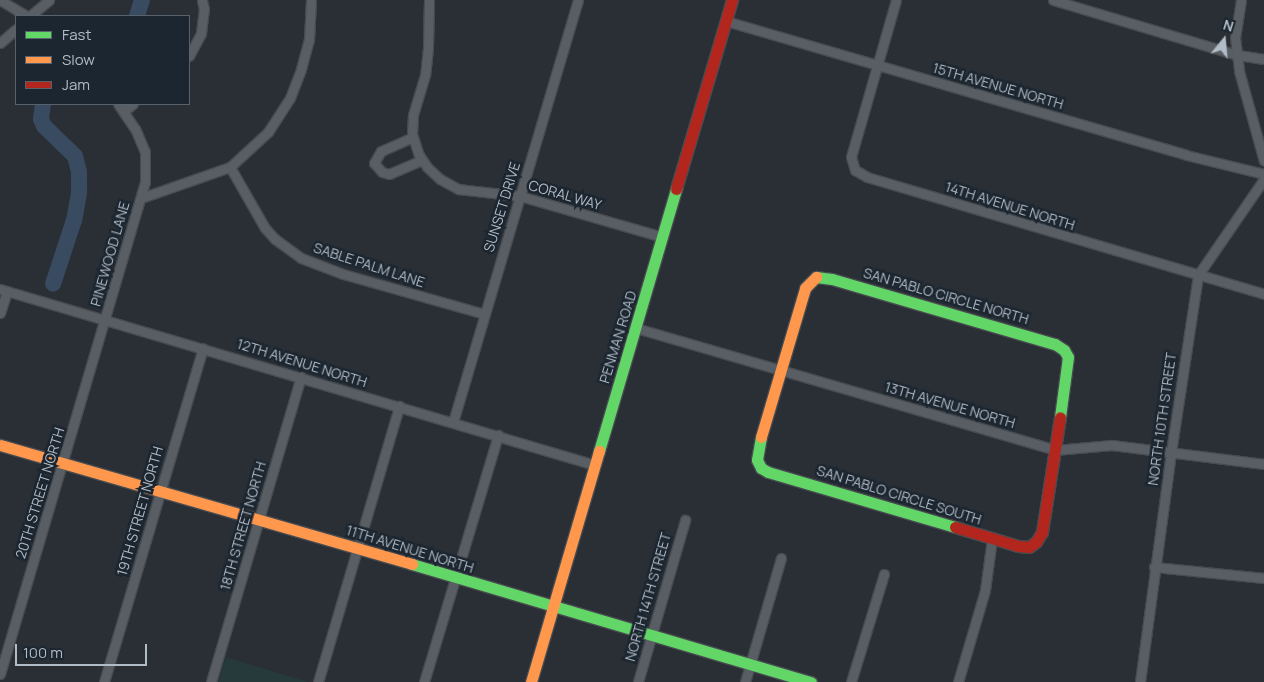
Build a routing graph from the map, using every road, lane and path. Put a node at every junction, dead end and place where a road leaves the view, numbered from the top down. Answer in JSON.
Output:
{"nodes":[{"id":1,"x":0,"y":0,"type":"edge"},
{"id":2,"x":49,"y":0,"type":"edge"},
{"id":3,"x":202,"y":0,"type":"edge"},
{"id":4,"x":311,"y":0,"type":"edge"},
{"id":5,"x":429,"y":0,"type":"edge"},
{"id":6,"x":578,"y":0,"type":"edge"},
{"id":7,"x":732,"y":0,"type":"edge"},
{"id":8,"x":896,"y":0,"type":"edge"},
{"id":9,"x":1053,"y":0,"type":"edge"},
{"id":10,"x":1241,"y":0,"type":"edge"},
{"id":11,"x":27,"y":15,"type":"edge"},
{"id":12,"x":30,"y":15,"type":"edge"},
{"id":13,"x":726,"y":21,"type":"junction"},
{"id":14,"x":15,"y":30,"type":"edge"},
{"id":15,"x":0,"y":43,"type":"edge"},
{"id":16,"x":190,"y":54,"type":"edge"},
{"id":17,"x":1238,"y":55,"type":"junction"},
{"id":18,"x":1264,"y":59,"type":"edge"},
{"id":19,"x":877,"y":65,"type":"junction"},
{"id":20,"x":121,"y":108,"type":"edge"},
{"id":21,"x":413,"y":137,"type":"junction"},
{"id":22,"x":422,"y":160,"type":"junction"},
{"id":23,"x":1264,"y":161,"type":"edge"},
{"id":24,"x":230,"y":167,"type":"junction"},
{"id":25,"x":1264,"y":174,"type":"edge"},
{"id":26,"x":1264,"y":179,"type":"edge"},
{"id":27,"x":520,"y":196,"type":"junction"},
{"id":28,"x":140,"y":198,"type":"junction"},
{"id":29,"x":663,"y":238,"type":"junction"},
{"id":30,"x":1198,"y":275,"type":"junction"},
{"id":31,"x":3,"y":290,"type":"edge"},
{"id":32,"x":1264,"y":294,"type":"edge"},
{"id":33,"x":0,"y":313,"type":"edge"},
{"id":34,"x":484,"y":314,"type":"junction"},
{"id":35,"x":105,"y":318,"type":"junction"},
{"id":36,"x":636,"y":328,"type":"junction"},
{"id":37,"x":203,"y":348,"type":"junction"},
{"id":38,"x":781,"y":370,"type":"junction"},
{"id":39,"x":301,"y":377,"type":"junction"},
{"id":40,"x":399,"y":406,"type":"junction"},
{"id":41,"x":453,"y":422,"type":"junction"},
{"id":42,"x":498,"y":435,"type":"junction"},
{"id":43,"x":0,"y":445,"type":"edge"},
{"id":44,"x":1055,"y":450,"type":"junction"},
{"id":45,"x":1171,"y":452,"type":"junction"},
{"id":46,"x":64,"y":463,"type":"junction"},
{"id":47,"x":1264,"y":464,"type":"edge"},
{"id":48,"x":595,"y":465,"type":"junction"},
{"id":49,"x":160,"y":490,"type":"junction"},
{"id":50,"x":260,"y":520,"type":"junction"},
{"id":51,"x":685,"y":520,"type":"dead end"},
{"id":52,"x":992,"y":539,"type":"junction"},
{"id":53,"x":357,"y":548,"type":"junction"},
{"id":54,"x":781,"y":558,"type":"dead end"},
{"id":55,"x":1154,"y":567,"type":"junction"},
{"id":56,"x":884,"y":574,"type":"dead end"},
{"id":57,"x":456,"y":578,"type":"junction"},
{"id":58,"x":1264,"y":578,"type":"edge"},
{"id":59,"x":554,"y":606,"type":"junction"},
{"id":60,"x":652,"y":636,"type":"junction"},
{"id":61,"x":750,"y":665,"type":"junction"},
{"id":62,"x":0,"y":674,"type":"edge"},
{"id":63,"x":104,"y":682,"type":"edge"},
{"id":64,"x":211,"y":682,"type":"edge"},
{"id":65,"x":318,"y":682,"type":"edge"},
{"id":66,"x":424,"y":682,"type":"edge"},
{"id":67,"x":531,"y":682,"type":"edge"},
{"id":68,"x":638,"y":682,"type":"edge"},
{"id":69,"x":745,"y":682,"type":"edge"},
{"id":70,"x":812,"y":682,"type":"edge"},
{"id":71,"x":851,"y":682,"type":"edge"},
{"id":72,"x":958,"y":682,"type":"edge"},
{"id":73,"x":1140,"y":682,"type":"edge"}],
"edges":[{"from":1,"to":11,"type":"street"},
{"from":2,"to":12,"type":"street"},
{"from":3,"to":16,"type":"street"},
{"from":4,"to":24,"type":"street"},
{"from":5,"to":21,"type":"street","name":"CORAL WAY"},
{"from":6,"to":27,"type":"street","name":"SUNSET DRIVE"},
{"from":7,"to":13,"type":"street","name":"PENMAN ROAD"},
{"from":8,"to":19,"type":"street"},
{"from":9,"to":17,"type":"street"},
{"from":10,"to":17,"type":"street"},
{"from":13,"to":19,"type":"street","name":"15TH AVENUE NORTH"},
{"from":13,"to":29,"type":"street","name":"PENMAN ROAD"},
{"from":14,"to":15,"type":"street"},
{"from":17,"to":18,"type":"street"},
{"from":17,"to":23,"type":"street"},
{"from":19,"to":25,"type":"street","name":"15TH AVENUE NORTH"},
{"from":19,"to":30,"type":"street","name":"14TH AVENUE NORTH"},
{"from":20,"to":28,"type":"street","name":"PINEWOOD LANE"},
{"from":21,"to":22,"type":"street","name":"CORAL WAY"},
{"from":21,"to":22,"type":"street"},
{"from":22,"to":27,"type":"street","name":"CORAL WAY"},
{"from":24,"to":28,"type":"street"},
{"from":24,"to":34,"type":"street","name":"SABLE PALM LANE"},
{"from":26,"to":30,"type":"street","name":"NORTH 10TH STREET"},
{"from":27,"to":29,"type":"street","name":"CORAL WAY"},
{"from":27,"to":34,"type":"street","name":"SUNSET DRIVE"},
{"from":28,"to":35,"type":"street","name":"PINEWOOD LANE"},
{"from":29,"to":36,"type":"street","name":"PENMAN ROAD"},
{"from":30,"to":32,"type":"street","name":"14TH AVENUE NORTH"},
{"from":30,"to":45,"type":"street","name":"NORTH 10TH STREET"},
{"from":31,"to":33,"type":"street"},
{"from":31,"to":35,"type":"street","name":"12TH AVENUE NORTH"},
{"from":34,"to":41,"type":"street","name":"SUNSET DRIVE"},
{"from":35,"to":37,"type":"street","name":"12TH AVENUE NORTH"},
{"from":35,"to":46,"type":"street","name":"20TH STREET NORTH"},
{"from":36,"to":38,"type":"street","name":"13TH AVENUE NORTH"},
{"from":36,"to":48,"type":"street","name":"PENMAN ROAD"},
{"from":37,"to":39,"type":"street","name":"12TH AVENUE NORTH"},
{"from":37,"to":49,"type":"street","name":"19TH STREET NORTH"},
{"from":38,"to":44,"type":"street","name":"13TH AVENUE NORTH"},
{"from":38,"to":44,"type":"street","name":"SAN PABLO CIRCLE NORTH"},
{"from":38,"to":52,"type":"street","name":"SAN PABLO CIRCLE SOUTH"},
{"from":39,"to":40,"type":"street","name":"12TH AVENUE NORTH"},
{"from":39,"to":50,"type":"street","name":"18TH STREET NORTH"},
{"from":40,"to":41,"type":"street","name":"12TH AVENUE NORTH"},
{"from":40,"to":53,"type":"street"},
{"from":41,"to":42,"type":"street","name":"12TH AVENUE NORTH"},
{"from":42,"to":48,"type":"street","name":"12TH AVENUE NORTH"},
{"from":42,"to":57,"type":"street"},
{"from":43,"to":46,"type":"street","name":"11TH AVENUE NORTH"},
{"from":44,"to":45,"type":"street","name":"13TH AVENUE NORTH"},
{"from":44,"to":52,"type":"street","name":"SAN PABLO CIRCLE SOUTH"},
{"from":45,"to":47,"type":"street","name":"13TH AVENUE NORTH"},
{"from":45,"to":55,"type":"street","name":"NORTH 10TH STREET"},
{"from":46,"to":49,"type":"street","name":"11TH AVENUE NORTH"},
{"from":46,"to":62,"type":"street","name":"20TH STREET NORTH"},
{"from":48,"to":59,"type":"street","name":"PENMAN ROAD"},
{"from":49,"to":50,"type":"street","name":"11TH AVENUE NORTH"},
{"from":49,"to":63,"type":"street","name":"19TH STREET NORTH"},
{"from":50,"to":53,"type":"street","name":"11TH AVENUE NORTH"},
{"from":50,"to":64,"type":"street","name":"18TH STREET NORTH"},
{"from":51,"to":60,"type":"street","name":"NORTH 14TH STREET"},
{"from":52,"to":72,"type":"street"},
{"from":53,"to":57,"type":"street","name":"11TH AVENUE NORTH"},
{"from":53,"to":65,"type":"street"},
{"from":54,"to":61,"type":"street"},
{"from":55,"to":58,"type":"street"},
{"from":55,"to":73,"type":"street","name":"NORTH 10TH STREET"},
{"from":56,"to":71,"type":"street"},
{"from":57,"to":59,"type":"street","name":"11TH AVENUE NORTH"},
{"from":57,"to":66,"type":"street"},
{"from":59,"to":60,"type":"street","name":"11TH AVENUE NORTH"},
{"from":59,"to":67,"type":"street","name":"PENMAN ROAD"},
{"from":60,"to":61,"type":"street","name":"11TH AVENUE NORTH"},
{"from":60,"to":68,"type":"street","name":"NORTH 14TH STREET"},
{"from":61,"to":69,"type":"street"},
{"from":61,"to":70,"type":"street","name":"11TH AVENUE NORTH"}]}
